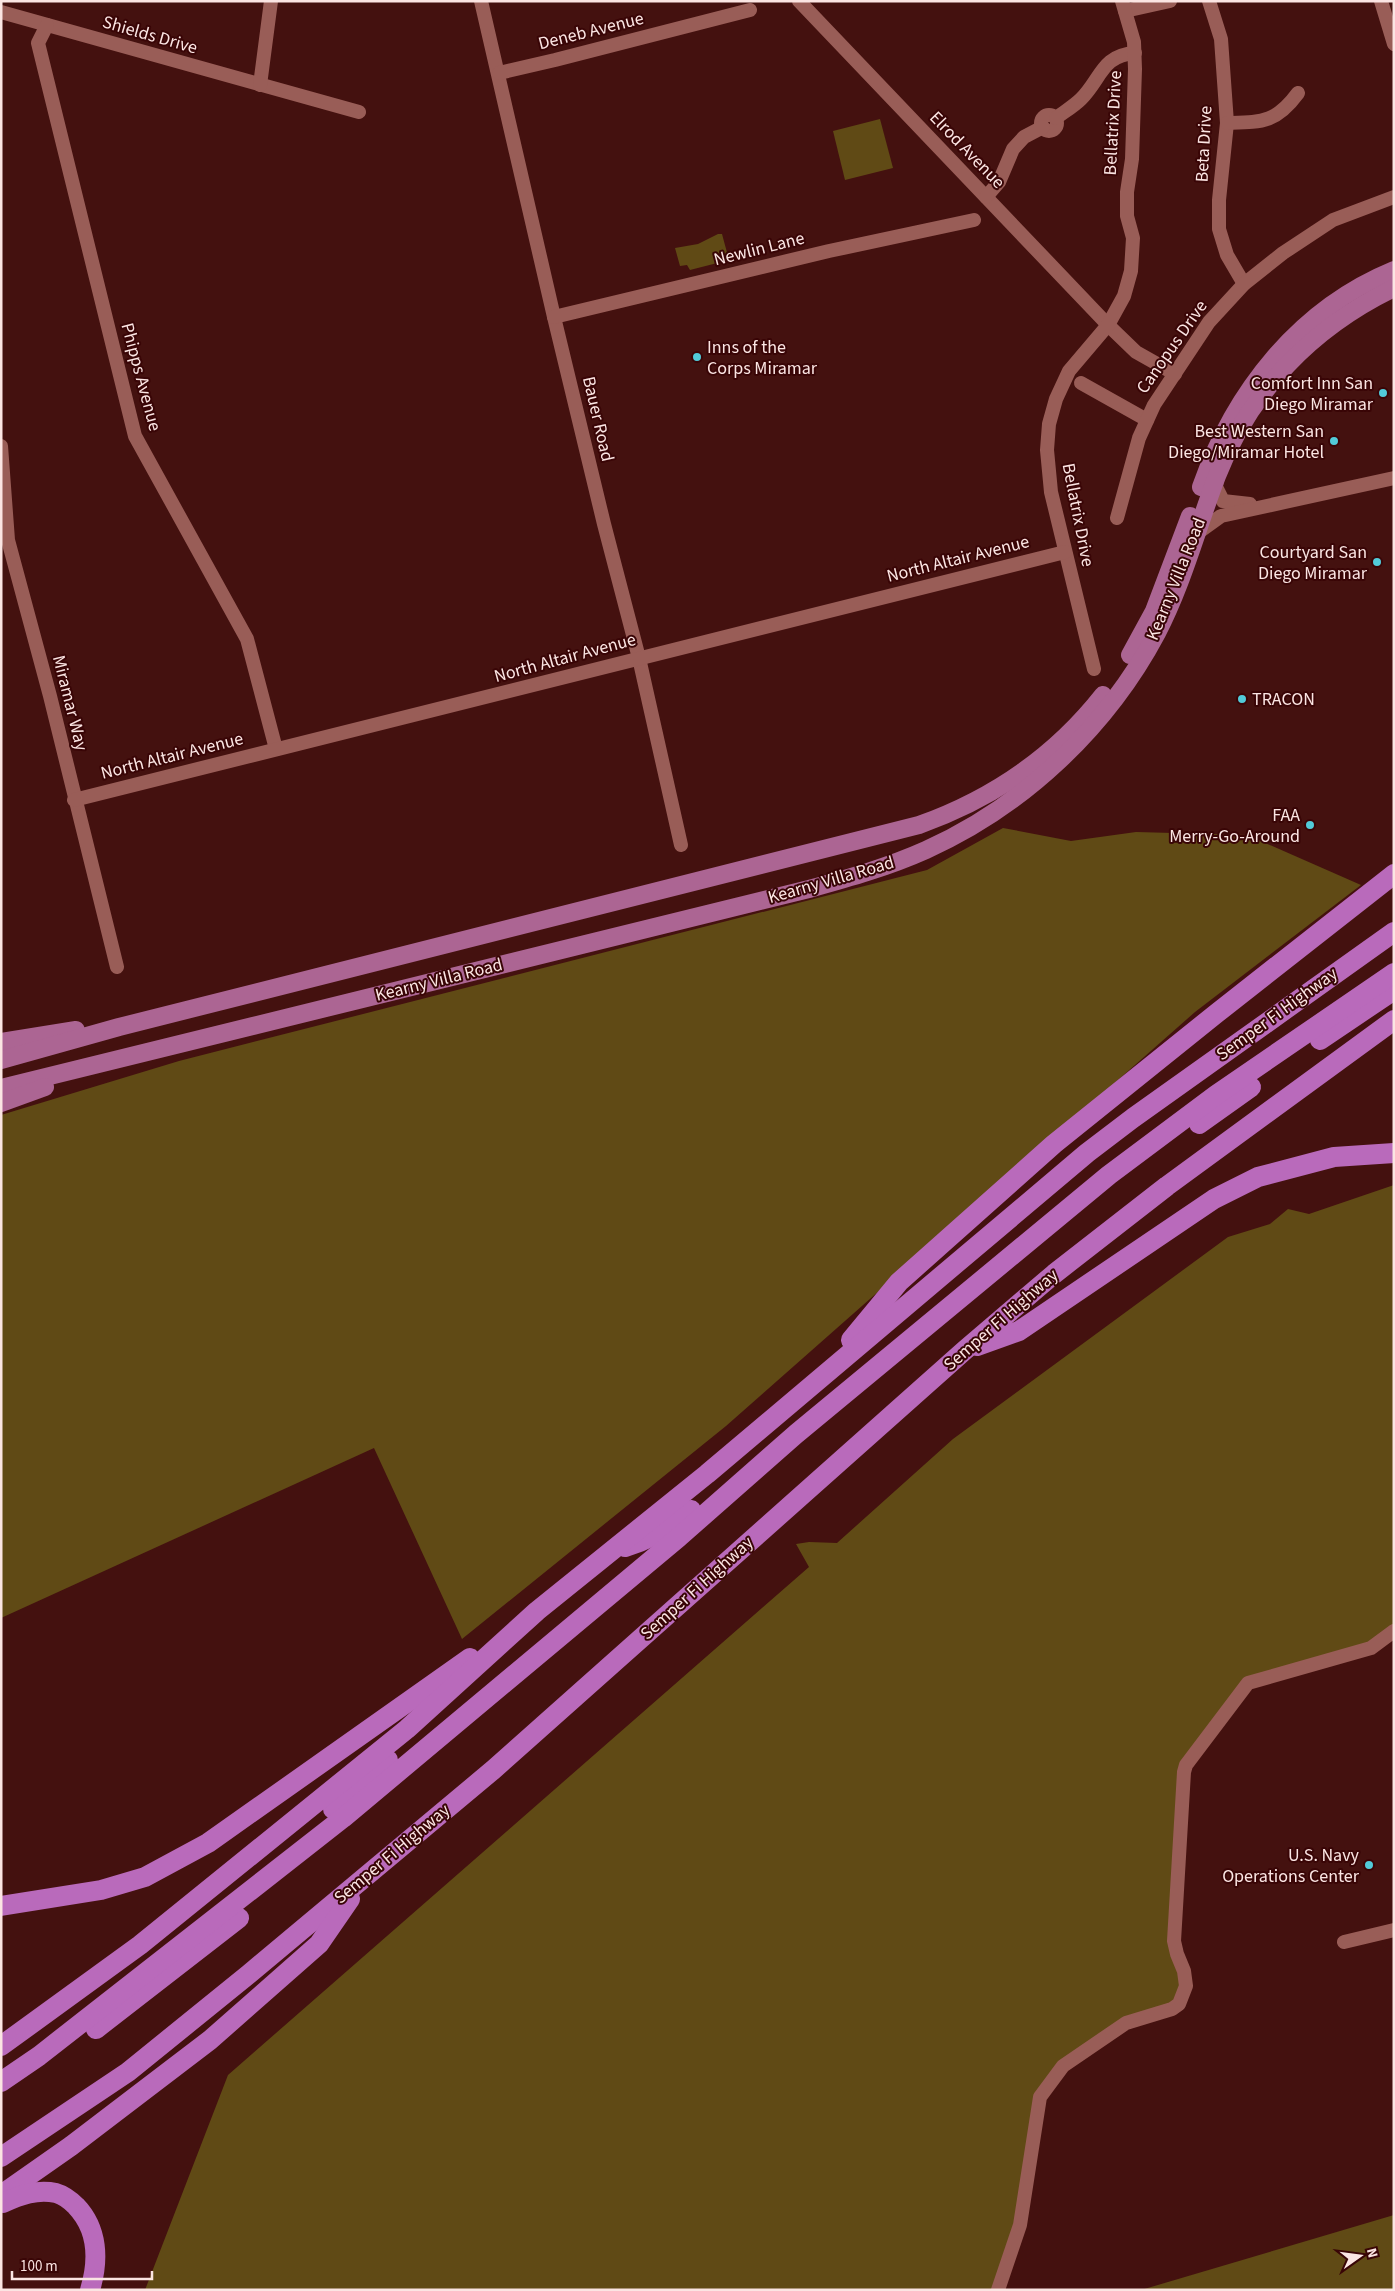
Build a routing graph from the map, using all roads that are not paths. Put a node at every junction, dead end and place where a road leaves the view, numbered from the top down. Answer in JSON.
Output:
{"nodes":[{"id":1,"x":271,"y":1,"type":"edge"},
{"id":2,"x":481,"y":1,"type":"edge"},
{"id":3,"x":799,"y":1,"type":"edge"},
{"id":4,"x":1170,"y":1,"type":"edge"},
{"id":5,"x":1209,"y":1,"type":"edge"},
{"id":6,"x":1381,"y":1,"type":"edge"},
{"id":7,"x":1124,"y":6,"type":"edge"},
{"id":8,"x":750,"y":10,"type":"dead end"},
{"id":9,"x":1,"y":12,"type":"edge"},
{"id":10,"x":47,"y":25,"type":"junction"},
{"id":11,"x":1394,"y":44,"type":"edge"},
{"id":12,"x":1135,"y":53,"type":"junction"},
{"id":13,"x":499,"y":73,"type":"junction"},
{"id":14,"x":260,"y":85,"type":"junction"},
{"id":15,"x":1298,"y":93,"type":"dead end"},
{"id":16,"x":359,"y":112,"type":"dead end"},
{"id":17,"x":1226,"y":123,"type":"junction"},
{"id":18,"x":986,"y":197,"type":"junction"},
{"id":19,"x":1394,"y":197,"type":"edge"},
{"id":20,"x":974,"y":220,"type":"dead end"},
{"id":21,"x":1394,"y":270,"type":"edge"},
{"id":22,"x":1244,"y":284,"type":"junction"},
{"id":23,"x":1394,"y":288,"type":"edge"},
{"id":24,"x":554,"y":318,"type":"junction"},
{"id":25,"x":1108,"y":325,"type":"junction"},
{"id":26,"x":1175,"y":374,"type":"junction"},
{"id":27,"x":1081,"y":383,"type":"dead end"},
{"id":28,"x":1147,"y":420,"type":"junction"},
{"id":29,"x":1,"y":446,"type":"edge"},
{"id":30,"x":1218,"y":474,"type":"junction"},
{"id":31,"x":1394,"y":478,"type":"edge"},
{"id":32,"x":1265,"y":505,"type":"junction"},
{"id":33,"x":1,"y":514,"type":"edge"},
{"id":34,"x":1116,"y":518,"type":"dead end"},
{"id":35,"x":1196,"y":534,"type":"junction"},
{"id":36,"x":8,"y":540,"type":"junction"},
{"id":37,"x":1065,"y":552,"type":"junction"},
{"id":38,"x":639,"y":658,"type":"junction"},
{"id":39,"x":1094,"y":669,"type":"dead end"},
{"id":40,"x":276,"y":749,"type":"junction"},
{"id":41,"x":74,"y":800,"type":"junction"},
{"id":42,"x":681,"y":845,"type":"dead end"},
{"id":43,"x":1394,"y":874,"type":"edge"},
{"id":44,"x":1394,"y":932,"type":"edge"},
{"id":45,"x":117,"y":967,"type":"dead end"},
{"id":46,"x":1394,"y":973,"type":"edge"},
{"id":47,"x":1394,"y":990,"type":"edge"},
{"id":48,"x":1394,"y":1020,"type":"edge"},
{"id":49,"x":119,"y":1027,"type":"junction"},
{"id":50,"x":1,"y":1042,"type":"edge"},
{"id":51,"x":1,"y":1060,"type":"edge"},
{"id":52,"x":64,"y":1072,"type":"junction"},
{"id":53,"x":1,"y":1088,"type":"edge"},
{"id":54,"x":1,"y":1103,"type":"edge"},
{"id":55,"x":1394,"y":1153,"type":"edge"},
{"id":56,"x":965,"y":1350,"type":"junction"},
{"id":57,"x":816,"y":1382,"type":"junction"},
{"id":58,"x":770,"y":1458,"type":"junction"},
{"id":59,"x":609,"y":1552,"type":"junction"},
{"id":60,"x":537,"y":1611,"type":"junction"},
{"id":61,"x":1394,"y":1631,"type":"edge"},
{"id":62,"x":407,"y":1729,"type":"junction"},
{"id":63,"x":365,"y":1876,"type":"junction"},
{"id":64,"x":6,"y":1904,"type":"edge"},
{"id":65,"x":215,"y":1920,"type":"junction"},
{"id":66,"x":1394,"y":1930,"type":"edge"},
{"id":67,"x":1344,"y":1942,"type":"dead end"},
{"id":68,"x":1,"y":2046,"type":"edge"},
{"id":69,"x":1,"y":2082,"type":"edge"},
{"id":70,"x":1,"y":2098,"type":"edge"},
{"id":71,"x":1,"y":2157,"type":"edge"},
{"id":72,"x":1,"y":2195,"type":"edge"},
{"id":73,"x":1,"y":2203,"type":"edge"},
{"id":74,"x":90,"y":2290,"type":"edge"},
{"id":75,"x":998,"y":2290,"type":"edge"}],
"edges":[{"from":1,"to":14,"type":"street"},
{"from":2,"to":13,"type":"street","name":"Bauer Road"},
{"from":3,"to":18,"type":"street","name":"Elrod Avenue"},
{"from":4,"to":7,"type":"street"},
{"from":5,"to":17,"type":"street","name":"Beta Drive"},
{"from":6,"to":11,"type":"street"},
{"from":7,"to":12,"type":"street","name":"Bellatrix Drive"},
{"from":8,"to":13,"type":"street","name":"Deneb Avenue"},
{"from":9,"to":10,"type":"street","name":"Shields Drive"},
{"from":10,"to":14,"type":"street","name":"Shields Drive"},
{"from":10,"to":40,"type":"street","name":"Phipps Avenue"},
{"from":12,"to":18,"type":"street"},
{"from":12,"to":25,"type":"street","name":"Bellatrix Drive"},
{"from":13,"to":24,"type":"street","name":"Bauer Road"},
{"from":14,"to":16,"type":"street","name":"Shields Drive"},
{"from":15,"to":17,"type":"street"},
{"from":17,"to":22,"type":"street","name":"Beta Drive"},
{"from":18,"to":25,"type":"street","name":"Elrod Avenue"},
{"from":19,"to":22,"type":"street","name":"Canopus Drive"},
{"from":20,"to":24,"type":"street","name":"Newlin Lane"},
{"from":21,"to":49,"type":"main road","name":"Kearny Villa Road"},
{"from":22,"to":26,"type":"street","name":"Canopus Drive"},
{"from":23,"to":30,"type":"main road","name":"Kearny Villa Road"},
{"from":24,"to":38,"type":"street","name":"Bauer Road"},
{"from":25,"to":26,"type":"street","name":"Elrod Avenue"},
{"from":25,"to":37,"type":"street","name":"Bellatrix Drive"},
{"from":26,"to":28,"type":"street","name":"Canopus Drive"},
{"from":27,"to":28,"type":"street"},
{"from":28,"to":34,"type":"street","name":"Canopus Drive"},
{"from":29,"to":36,"type":"street","name":"Miramar Way"},
{"from":30,"to":32,"type":"street"},
{"from":30,"to":35,"type":"main road","name":"Kearny Villa Road"},
{"from":31,"to":32,"type":"street"},
{"from":32,"to":35,"type":"street"},
{"from":33,"to":36,"type":"street"},
{"from":35,"to":52,"type":"main road","name":"Kearny Villa Road"},
{"from":36,"to":41,"type":"street","name":"Miramar Way"},
{"from":37,"to":38,"type":"street","name":"North Altair Avenue"},
{"from":37,"to":39,"type":"street","name":"Bellatrix Drive"},
{"from":38,"to":40,"type":"street","name":"North Altair Avenue"},
{"from":38,"to":42,"type":"street","name":"Bauer Road"},
{"from":40,"to":41,"type":"street","name":"North Altair Avenue"},
{"from":41,"to":45,"type":"street","name":"Miramar Way"},
{"from":43,"to":57,"type":"highway"},
{"from":44,"to":57,"type":"highway","name":"Semper Fi Highway"},
{"from":46,"to":58,"type":"highway"},
{"from":47,"to":70,"type":"highway"},
{"from":48,"to":56,"type":"highway","name":"Semper Fi Highway"},
{"from":49,"to":50,"type":"main road"},
{"from":49,"to":51,"type":"main road","name":"Kearny Villa Road"},
{"from":52,"to":53,"type":"main road","name":"Kearny Villa Road"},
{"from":52,"to":54,"type":"main road"},
{"from":55,"to":56,"type":"highway"},
{"from":56,"to":63,"type":"highway","name":"Semper Fi Highway"},
{"from":57,"to":59,"type":"highway","name":"Semper Fi Highway"},
{"from":58,"to":59,"type":"highway"},
{"from":58,"to":65,"type":"highway"},
{"from":59,"to":60,"type":"highway","name":"Semper Fi Highway"},
{"from":60,"to":62,"type":"highway","name":"Semper Fi Highway"},
{"from":60,"to":64,"type":"highway"},
{"from":61,"to":75,"type":"street"},
{"from":62,"to":65,"type":"highway"},
{"from":62,"to":68,"type":"highway","name":"Semper Fi Highway"},
{"from":63,"to":71,"type":"highway","name":"Semper Fi Highway"},
{"from":63,"to":72,"type":"highway"},
{"from":65,"to":69,"type":"highway"},
{"from":66,"to":67,"type":"street"},
{"from":73,"to":74,"type":"highway"}]}
